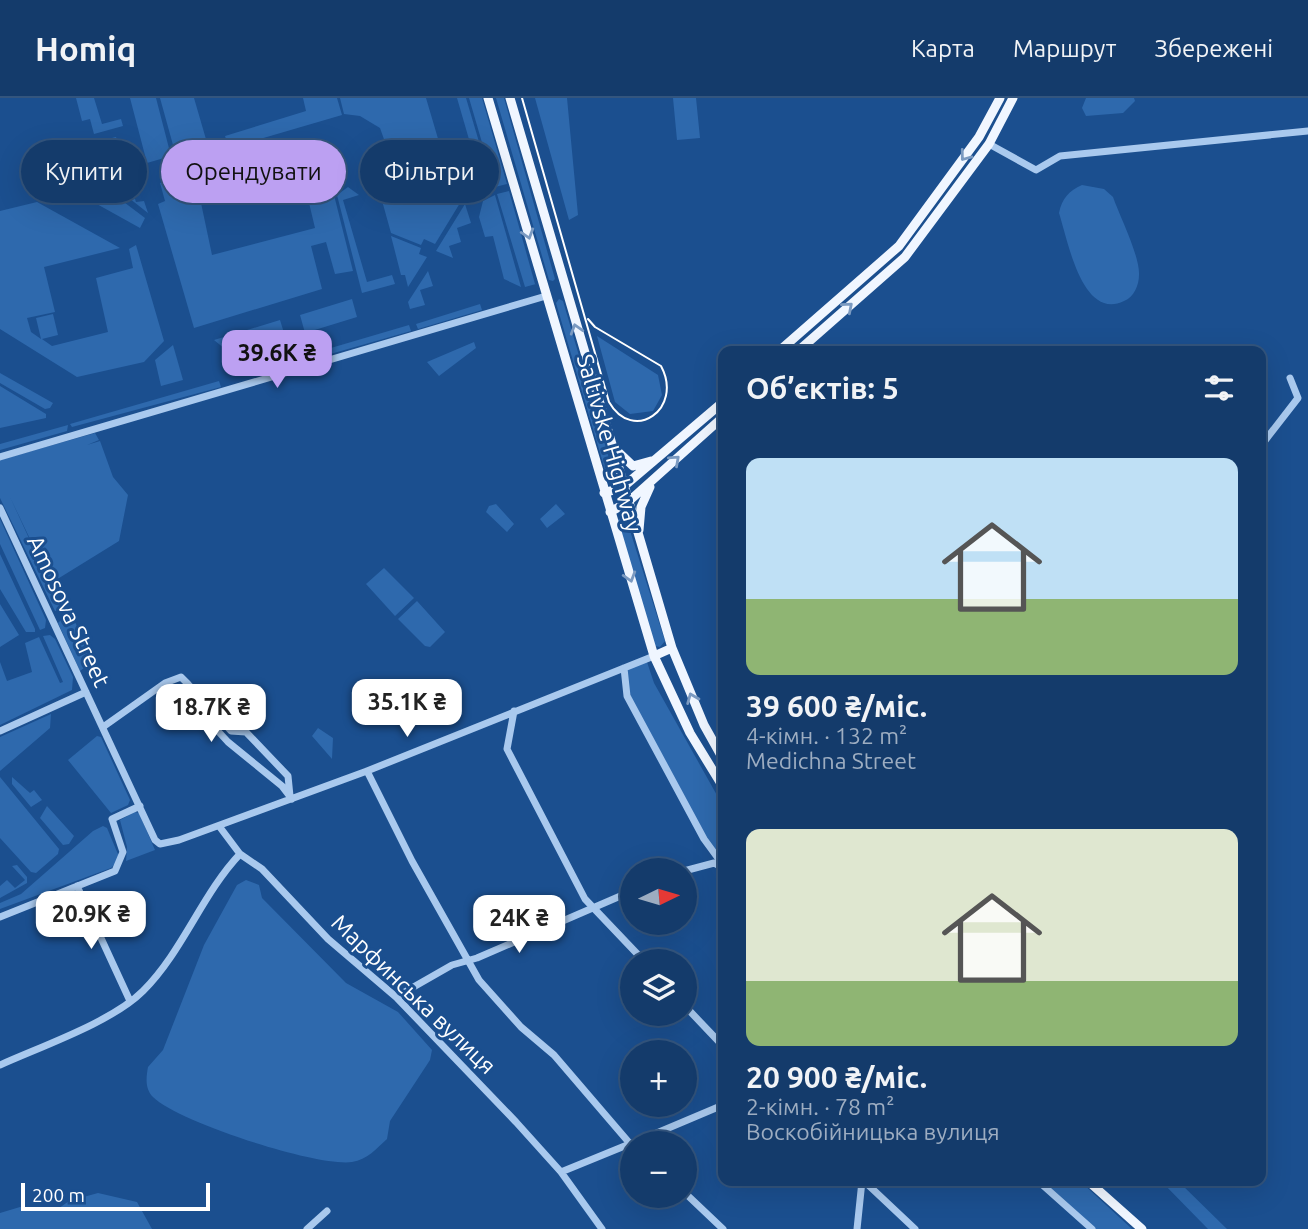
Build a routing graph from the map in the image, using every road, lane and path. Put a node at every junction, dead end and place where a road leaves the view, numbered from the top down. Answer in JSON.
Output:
{"nodes":[{"id":1,"x":488,"y":98,"type":"edge"},
{"id":2,"x":510,"y":98,"type":"edge"},
{"id":3,"x":1000,"y":98,"type":"edge"},
{"id":4,"x":1013,"y":98,"type":"edge"},
{"id":5,"x":1308,"y":131,"type":"edge"},
{"id":6,"x":979,"y":137,"type":"junction"},
{"id":7,"x":989,"y":144,"type":"junction"},
{"id":8,"x":565,"y":291,"type":"junction"},
{"id":9,"x":546,"y":296,"type":"junction"},
{"id":10,"x":785,"y":346,"type":"edge"},
{"id":11,"x":804,"y":346,"type":"edge"},
{"id":12,"x":1290,"y":378,"type":"dead end"},
{"id":13,"x":718,"y":406,"type":"edge"},
{"id":14,"x":718,"y":421,"type":"edge"},
{"id":15,"x":1266,"y":439,"type":"edge"},
{"id":16,"x":610,"y":441,"type":"junction"},
{"id":17,"x":0,"y":457,"type":"edge"},
{"id":18,"x":656,"y":459,"type":"junction"},
{"id":19,"x":658,"y":475,"type":"junction"},
{"id":20,"x":623,"y":486,"type":"junction"},
{"id":21,"x":604,"y":493,"type":"junction"},
{"id":22,"x":628,"y":502,"type":"junction"},
{"id":23,"x":0,"y":508,"type":"edge"},
{"id":24,"x":610,"y":512,"type":"junction"},
{"id":25,"x":639,"y":539,"type":"junction"},
{"id":26,"x":673,"y":648,"type":"junction"},
{"id":27,"x":654,"y":656,"type":"junction"},
{"id":28,"x":624,"y":668,"type":"junction"},
{"id":29,"x":188,"y":684,"type":"junction"},
{"id":30,"x":86,"y":692,"type":"junction"},
{"id":31,"x":514,"y":711,"type":"junction"},
{"id":32,"x":103,"y":727,"type":"junction"},
{"id":33,"x":0,"y":731,"type":"edge"},
{"id":34,"x":718,"y":750,"type":"edge"},
{"id":35,"x":367,"y":771,"type":"junction"},
{"id":36,"x":718,"y":779,"type":"edge"},
{"id":37,"x":291,"y":798,"type":"junction"},
{"id":38,"x":140,"y":806,"type":"junction"},
{"id":39,"x":219,"y":826,"type":"junction"},
{"id":40,"x":240,"y":854,"type":"junction"},
{"id":41,"x":718,"y":860,"type":"edge"},
{"id":42,"x":718,"y":865,"type":"edge"},
{"id":43,"x":697,"y":867,"type":"edge"},
{"id":44,"x":77,"y":886,"type":"junction"},
{"id":45,"x":620,"y":896,"type":"edge"},
{"id":46,"x":594,"y":906,"type":"junction"},
{"id":47,"x":0,"y":917,"type":"edge"},
{"id":48,"x":633,"y":949,"type":"edge"},
{"id":49,"x":465,"y":960,"type":"junction"},
{"id":50,"x":396,"y":997,"type":"junction"},
{"id":51,"x":131,"y":1002,"type":"junction"},
{"id":52,"x":697,"y":1019,"type":"edge"},
{"id":53,"x":718,"y":1041,"type":"edge"},
{"id":54,"x":0,"y":1065,"type":"edge"},
{"id":55,"x":718,"y":1107,"type":"edge"},
{"id":56,"x":620,"y":1131,"type":"edge"},
{"id":57,"x":662,"y":1131,"type":"edge"},
{"id":58,"x":620,"y":1148,"type":"edge"},
{"id":59,"x":561,"y":1172,"type":"junction"},
{"id":60,"x":862,"y":1186,"type":"edge"},
{"id":61,"x":868,"y":1186,"type":"edge"},
{"id":62,"x":1044,"y":1186,"type":"edge"},
{"id":63,"x":1094,"y":1186,"type":"edge"},
{"id":64,"x":697,"y":1204,"type":"edge"},
{"id":65,"x":327,"y":1211,"type":"dead end"},
{"id":66,"x":307,"y":1229,"type":"edge"},
{"id":67,"x":602,"y":1229,"type":"edge"},
{"id":68,"x":723,"y":1229,"type":"edge"},
{"id":69,"x":856,"y":1229,"type":"edge"},
{"id":70,"x":915,"y":1229,"type":"edge"},
{"id":71,"x":1092,"y":1229,"type":"edge"},
{"id":72,"x":1142,"y":1229,"type":"edge"}],
"edges":[{"from":1,"to":9,"type":"main road","name":"Saltivske Highway","one_way":true},
{"from":2,"to":8,"type":"main road","name":"Saltivske Highway"},
{"from":3,"to":6,"type":"main road"},
{"from":4,"to":7,"type":"main road"},
{"from":5,"to":7,"type":"street"},
{"from":6,"to":7,"type":"main road"},
{"from":6,"to":10,"type":"main road","one_way":true},
{"from":11,"to":7,"type":"main road","one_way":true},
{"from":8,"to":9,"type":"main road"},
{"from":16,"to":8,"type":"main road","name":"Saltivske Highway","one_way":true},
{"from":9,"to":17,"type":"street"},
{"from":9,"to":21,"type":"main road","name":"Saltivske Highway"},
{"from":12,"to":15,"type":"street"},
{"from":13,"to":18,"type":"main road"},
{"from":19,"to":14,"type":"main road","one_way":true},
{"from":16,"to":18,"type":"main road"},
{"from":16,"to":20,"type":"main road","name":"Saltivske Highway"},
{"from":18,"to":20,"type":"main road"},
{"from":19,"to":22,"type":"main road"},
{"from":19,"to":25,"type":"main road"},
{"from":20,"to":21,"type":"main road"},
{"from":20,"to":22,"type":"main road","name":"Saltivske Highway"},
{"from":21,"to":24,"type":"main road","name":"Saltivske Highway"},
{"from":22,"to":24,"type":"main road"},
{"from":22,"to":25,"type":"main road","name":"Saltivske Highway"},
{"from":23,"to":30,"type":"street","name":"Amosova Street"},
{"from":24,"to":27,"type":"main road","name":"Saltivske Highway","one_way":true},
{"from":25,"to":26,"type":"main road","name":"Saltivske Highway"},
{"from":26,"to":27,"type":"main road"},
{"from":34,"to":26,"type":"main road","name":"Saltivske Highway","one_way":true},
{"from":27,"to":28,"type":"street"},
{"from":27,"to":36,"type":"main road","name":"Saltivske Highway"},
{"from":28,"to":31,"type":"street"},
{"from":28,"to":41,"type":"street"},
{"from":29,"to":32,"type":"street"},
{"from":29,"to":37,"type":"street"},
{"from":29,"to":37,"type":"street"},
{"from":30,"to":32,"type":"street","name":"Amosova Street"},
{"from":30,"to":33,"type":"street"},
{"from":31,"to":35,"type":"street"},
{"from":31,"to":46,"type":"street"},
{"from":32,"to":38,"type":"street","name":"Amosova Street"},
{"from":35,"to":37,"type":"street"},
{"from":35,"to":49,"type":"street"},
{"from":37,"to":39,"type":"street"},
{"from":38,"to":39,"type":"street","name":"Amosova Street"},
{"from":38,"to":44,"type":"street"},
{"from":39,"to":40,"type":"street","name":"Марфинська вулиця"},
{"from":40,"to":50,"type":"street","name":"Марфинська вулиця"},
{"from":40,"to":51,"type":"street"},
{"from":42,"to":43,"type":"street"},
{"from":44,"to":47,"type":"street"},
{"from":44,"to":51,"type":"street"},
{"from":45,"to":46,"type":"street"},
{"from":46,"to":48,"type":"street"},
{"from":46,"to":49,"type":"street"},
{"from":49,"to":50,"type":"street"},
{"from":49,"to":56,"type":"street"},
{"from":50,"to":59,"type":"street","name":"Марфинська вулиця"},
{"from":51,"to":54,"type":"street"},
{"from":52,"to":53,"type":"street"},
{"from":55,"to":57,"type":"street"},
{"from":58,"to":59,"type":"street"},
{"from":59,"to":67,"type":"street","name":"Марфинська вулиця"},
{"from":60,"to":69,"type":"street"},
{"from":61,"to":70,"type":"street"},
{"from":62,"to":71,"type":"street"},
{"from":63,"to":72,"type":"main road"},
{"from":64,"to":68,"type":"street"},
{"from":65,"to":66,"type":"street"}]}
